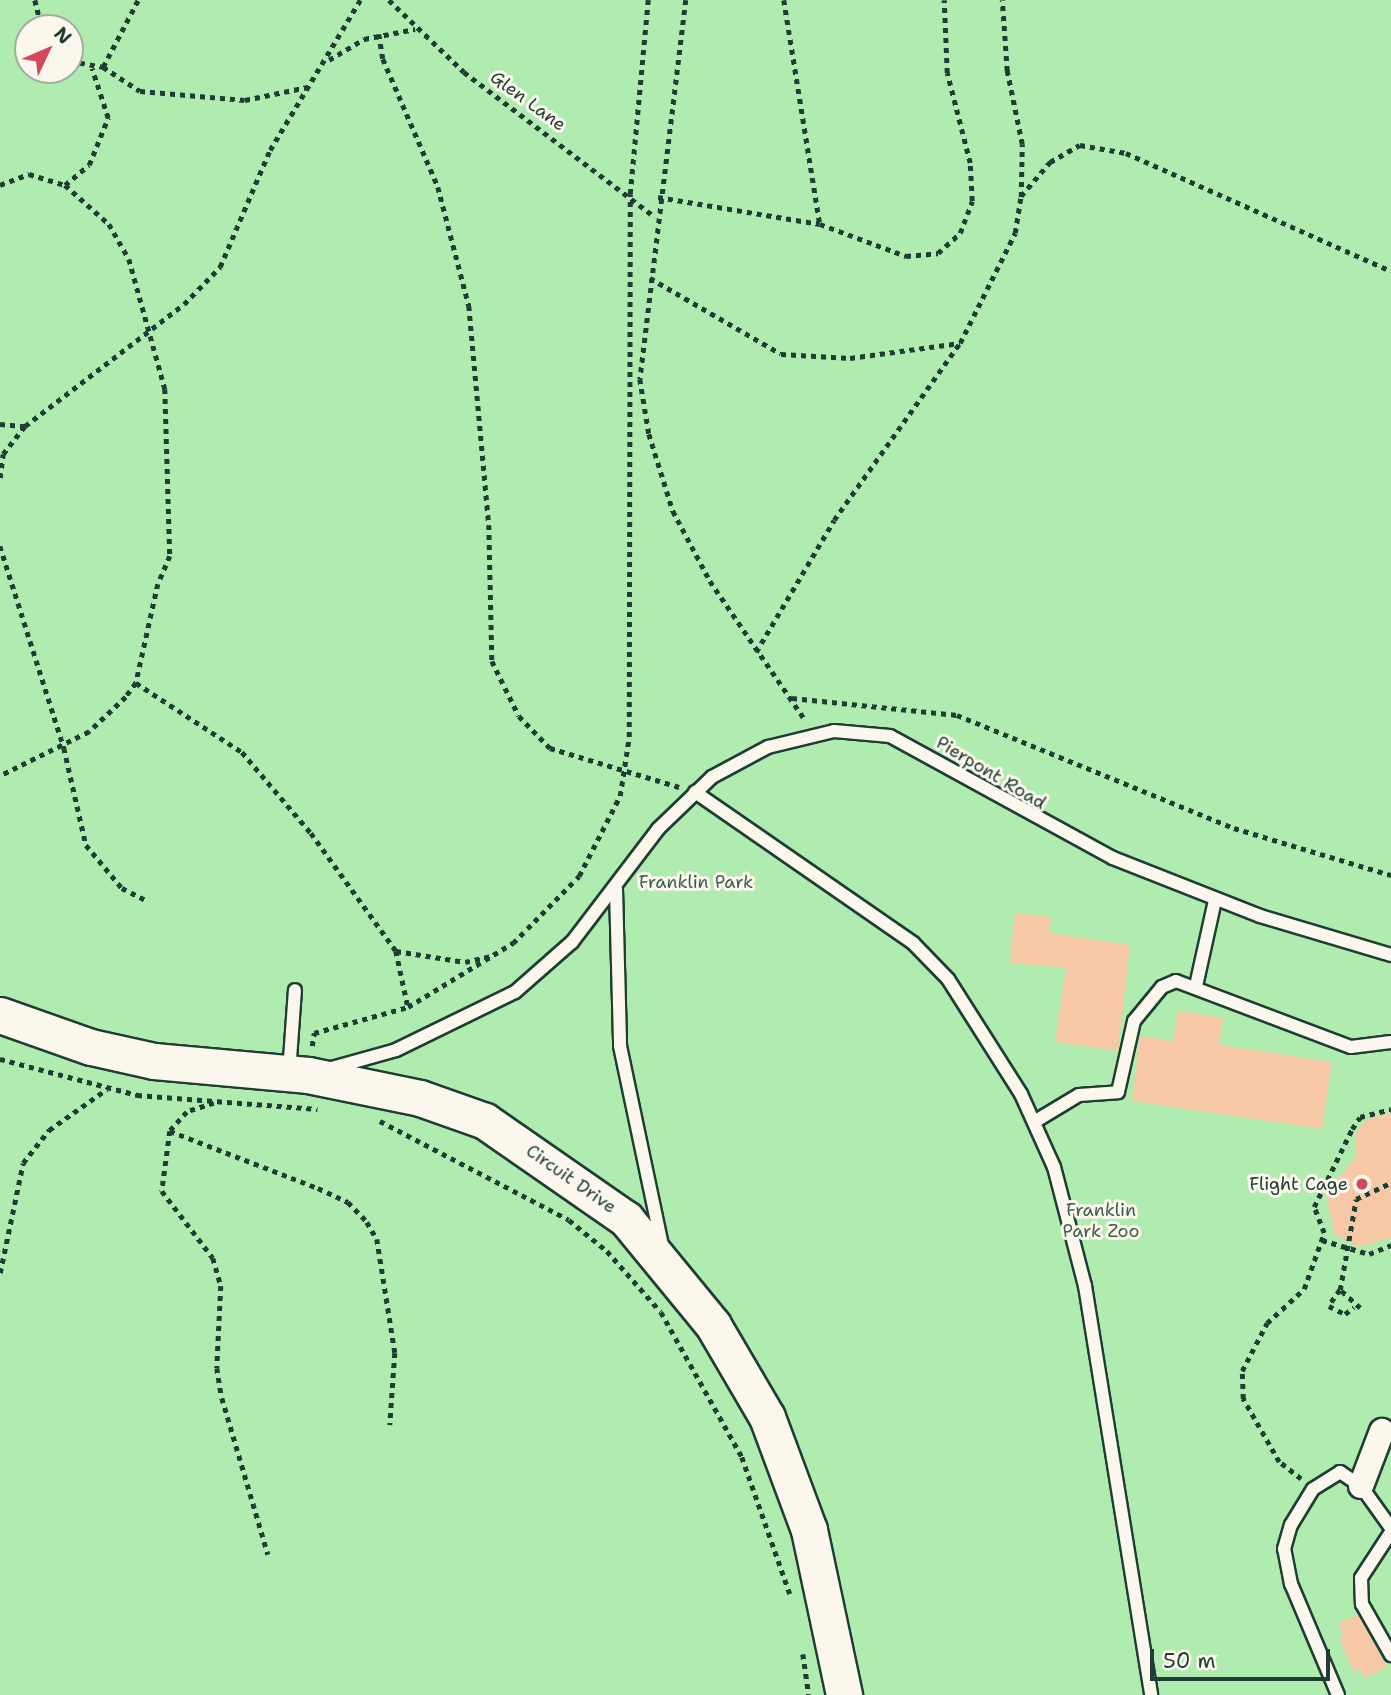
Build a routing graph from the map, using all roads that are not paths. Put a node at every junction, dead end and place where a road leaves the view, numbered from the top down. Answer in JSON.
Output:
{"nodes":[{"id":1,"x":695,"y":792,"type":"junction"},
{"id":2,"x":616,"y":889,"type":"junction"},
{"id":3,"x":1215,"y":900,"type":"junction"},
{"id":4,"x":1391,"y":955,"type":"edge"},
{"id":5,"x":1196,"y":986,"type":"junction"},
{"id":6,"x":296,"y":990,"type":"dead end"},
{"id":7,"x":0,"y":1015,"type":"edge"},
{"id":8,"x":1391,"y":1042,"type":"edge"},
{"id":9,"x":299,"y":1074,"type":"junction"},
{"id":10,"x":1034,"y":1122,"type":"junction"},
{"id":11,"x":665,"y":1259,"type":"junction"},
{"id":12,"x":1382,"y":1431,"type":"dead end"},
{"id":13,"x":1361,"y":1486,"type":"junction"},
{"id":14,"x":1391,"y":1530,"type":"edge"},
{"id":15,"x":1391,"y":1655,"type":"edge"},
{"id":16,"x":844,"y":1695,"type":"edge"},
{"id":17,"x":1151,"y":1695,"type":"edge"},
{"id":18,"x":1338,"y":1695,"type":"edge"}],
"edges":[{"from":1,"to":2,"type":"lane","name":"Pierpont Road"},
{"from":1,"to":3,"type":"lane","name":"Pierpont Road"},
{"from":1,"to":10,"type":"lane"},
{"from":2,"to":9,"type":"lane","name":"Pierpont Road"},
{"from":2,"to":11,"type":"lane"},
{"from":3,"to":4,"type":"lane","name":"Pierpont Road"},
{"from":3,"to":5,"type":"lane"},
{"from":5,"to":8,"type":"lane"},
{"from":5,"to":10,"type":"lane"},
{"from":6,"to":9,"type":"lane"},
{"from":7,"to":9,"type":"main road","name":"Circuit Drive"},
{"from":9,"to":11,"type":"main road","name":"Circuit Drive"},
{"from":10,"to":17,"type":"lane"},
{"from":11,"to":16,"type":"main road","name":"Circuit Drive"},
{"from":12,"to":13,"type":"street"},
{"from":13,"to":14,"type":"lane"},
{"from":13,"to":18,"type":"lane"},
{"from":14,"to":15,"type":"lane"}]}
